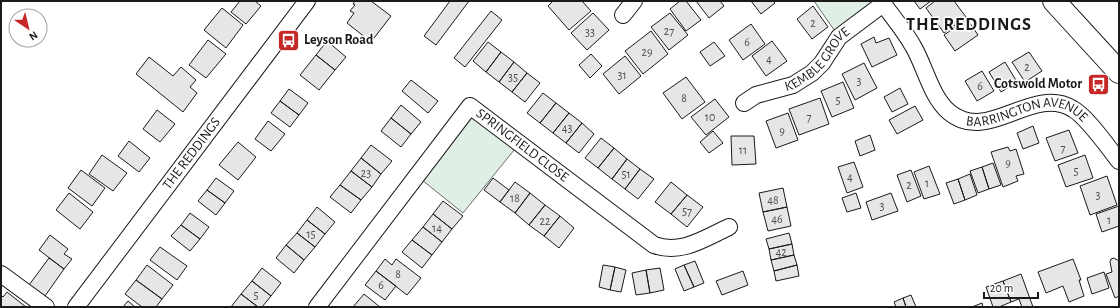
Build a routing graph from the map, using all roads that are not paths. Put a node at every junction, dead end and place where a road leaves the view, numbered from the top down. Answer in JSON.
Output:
{"nodes":[{"id":1,"x":307,"y":1,"type":"edge"},
{"id":2,"x":634,"y":1,"type":"edge"},
{"id":3,"x":1054,"y":1,"type":"edge"},
{"id":4,"x":882,"y":3,"type":"edge"},
{"id":5,"x":623,"y":15,"type":"dead end"},
{"id":6,"x":1119,"y":72,"type":"edge"},
{"id":7,"x":744,"y":103,"type":"dead end"},
{"id":8,"x":1119,"y":161,"type":"edge"},
{"id":9,"x":729,"y":227,"type":"dead end"},
{"id":10,"x":1,"y":274,"type":"edge"},
{"id":11,"x":46,"y":307,"type":"edge"},
{"id":12,"x":76,"y":307,"type":"edge"},
{"id":13,"x":317,"y":307,"type":"edge"}],
"edges":[{"from":1,"to":12,"type":"street","name":"THE REDDINGS"},
{"from":2,"to":5,"type":"street"},
{"from":3,"to":6,"type":"street"},
{"from":4,"to":7,"type":"street","name":"KEMBLE GROVE"},
{"from":4,"to":8,"type":"street","name":"BARRINGTON AVENUE"},
{"from":9,"to":13,"type":"street","name":"SPRINGFIELD CLOSE"},
{"from":10,"to":11,"type":"street"}]}
